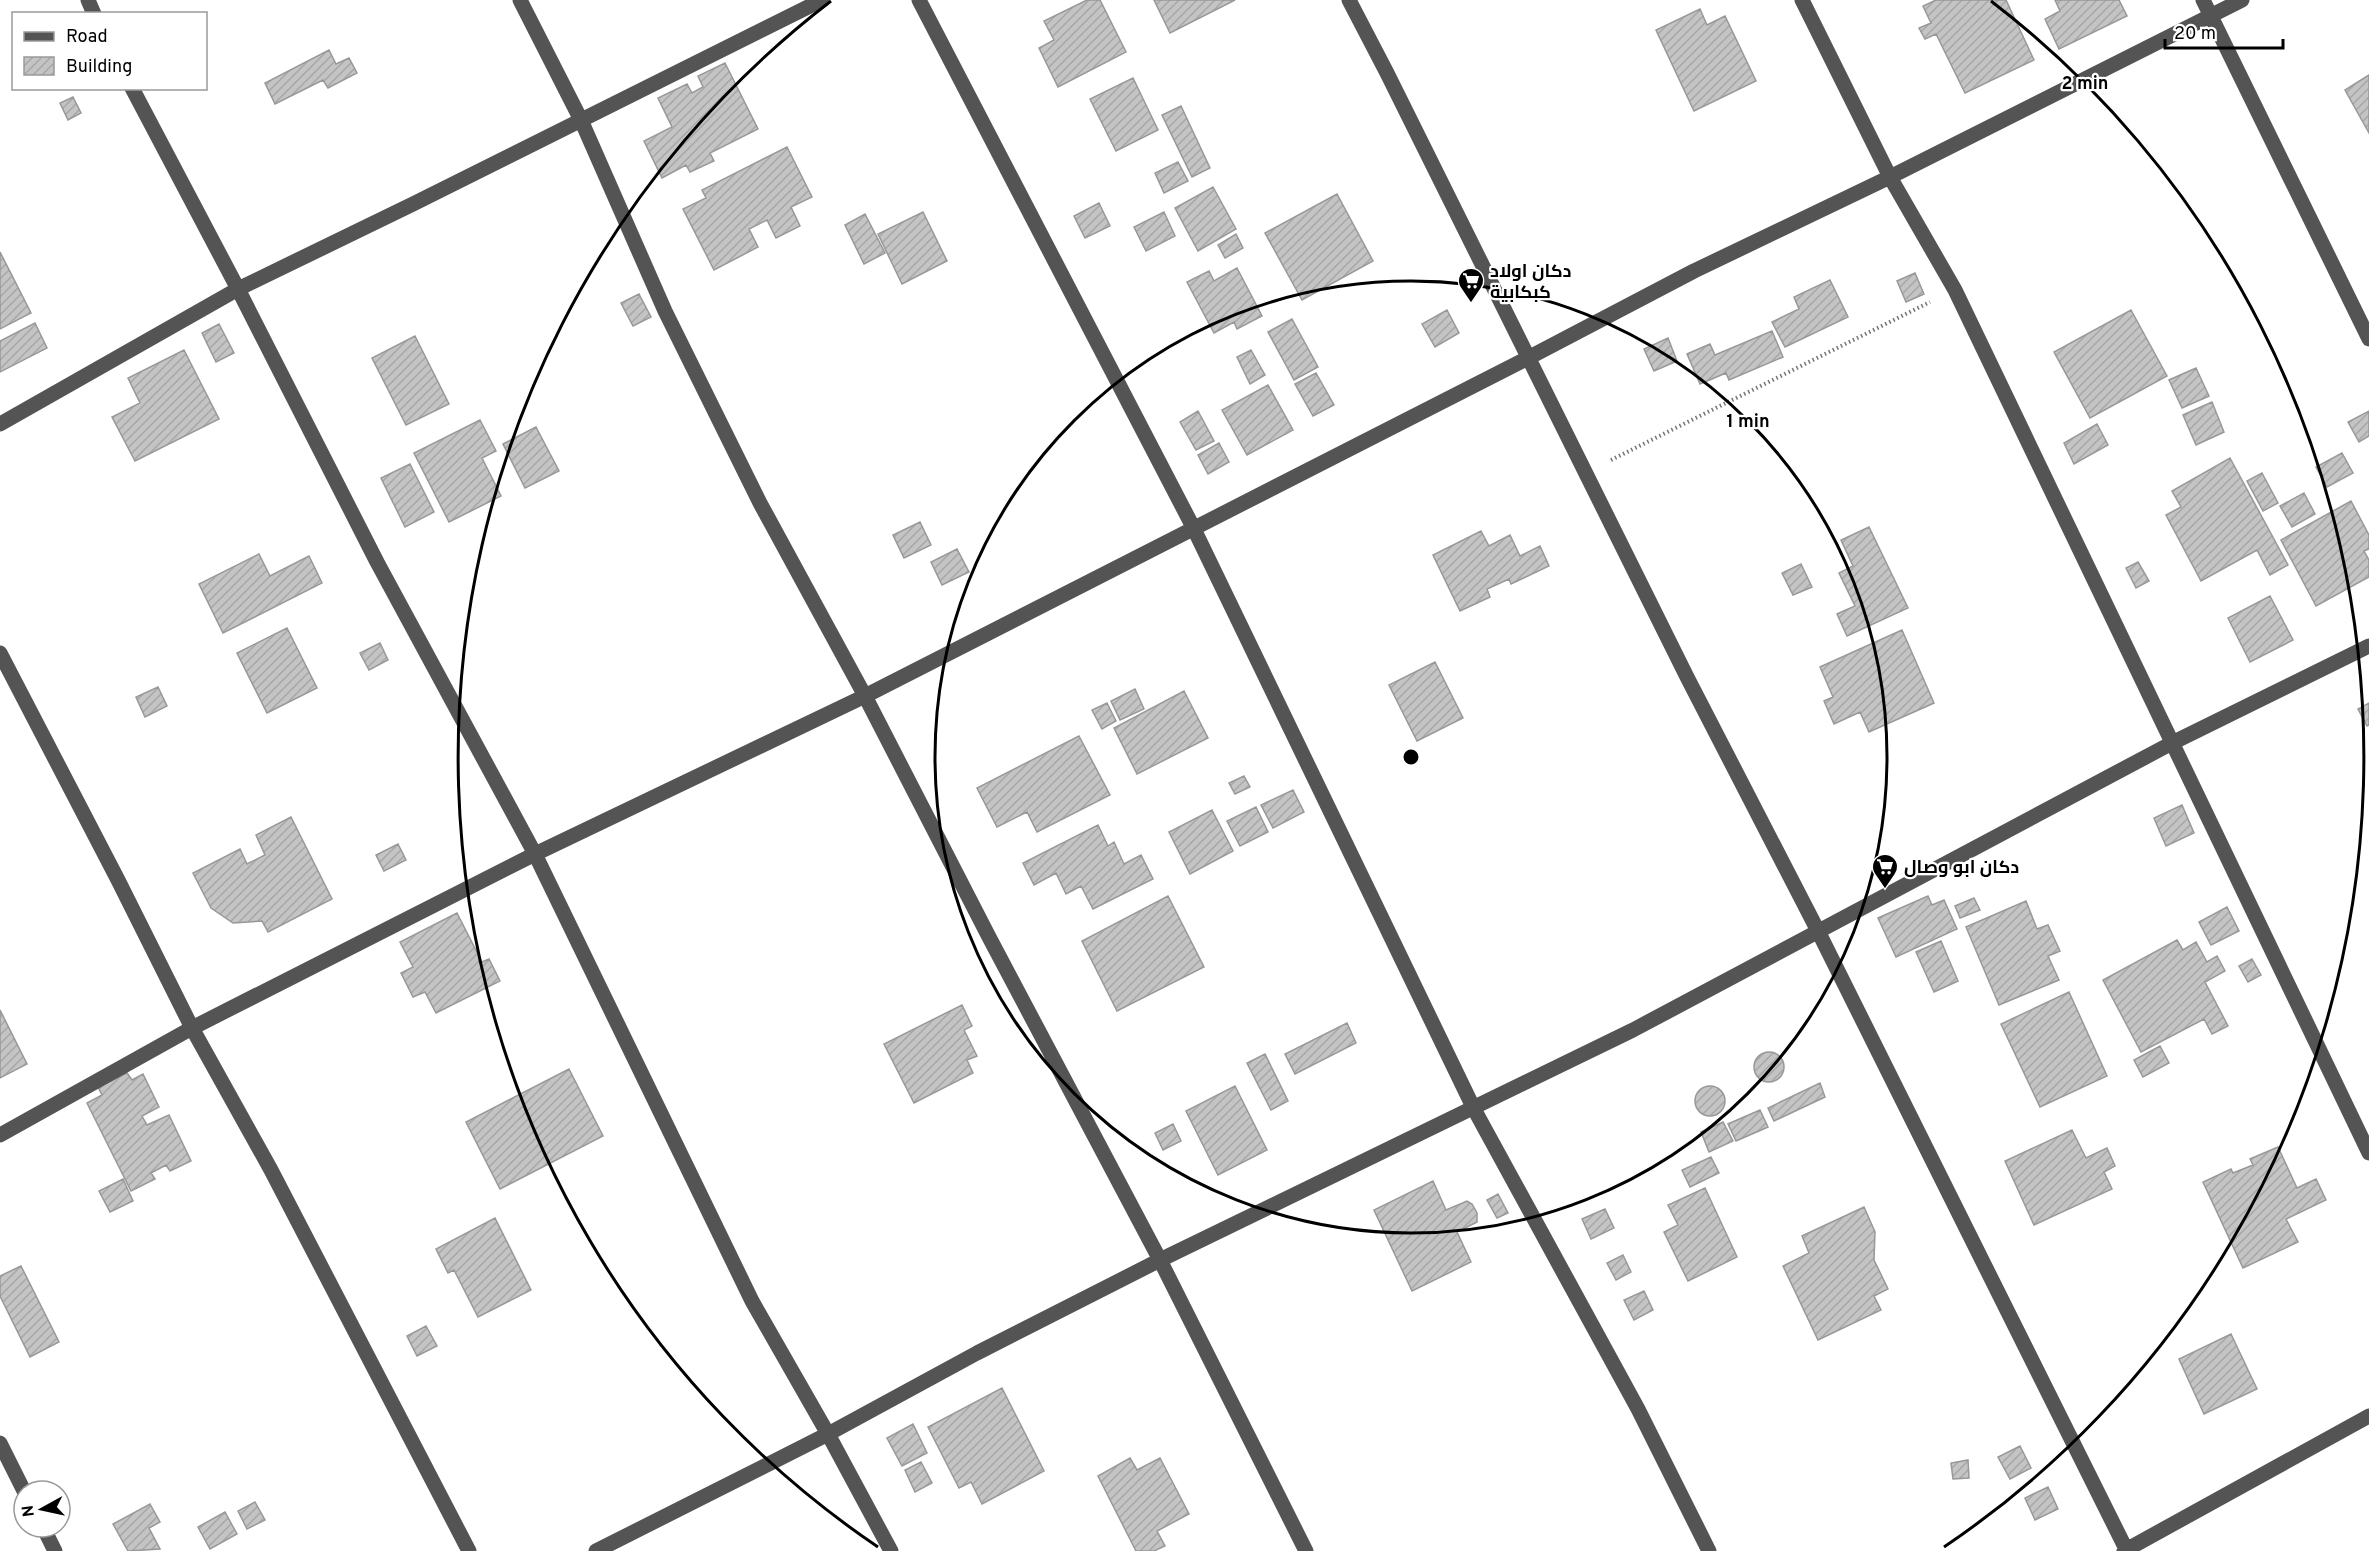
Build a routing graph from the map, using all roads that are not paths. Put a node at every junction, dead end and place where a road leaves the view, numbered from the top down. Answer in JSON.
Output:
{"nodes":[{"id":1,"x":520,"y":0,"type":"edge"},
{"id":2,"x":822,"y":0,"type":"edge"},
{"id":3,"x":919,"y":0,"type":"edge"},
{"id":4,"x":1349,"y":0,"type":"edge"},
{"id":5,"x":1802,"y":0,"type":"edge"},
{"id":6,"x":2204,"y":0,"type":"edge"},
{"id":7,"x":2241,"y":0,"type":"edge"},
{"id":8,"x":2211,"y":15,"type":"junction"},
{"id":9,"x":133,"y":90,"type":"edge"},
{"id":10,"x":581,"y":120,"type":"junction"},
{"id":11,"x":1890,"y":177,"type":"junction"},
{"id":12,"x":238,"y":289,"type":"junction"},
{"id":13,"x":2369,"y":339,"type":"edge"},
{"id":14,"x":1528,"y":358,"type":"junction"},
{"id":15,"x":0,"y":424,"type":"edge"},
{"id":16,"x":1193,"y":527,"type":"junction"},
{"id":17,"x":2369,"y":646,"type":"edge"},
{"id":18,"x":0,"y":653,"type":"edge"},
{"id":19,"x":865,"y":696,"type":"junction"},
{"id":20,"x":2172,"y":743,"type":"junction"},
{"id":21,"x":535,"y":854,"type":"junction"},
{"id":22,"x":1818,"y":931,"type":"junction"},
{"id":23,"x":192,"y":1028,"type":"junction"},
{"id":24,"x":1474,"y":1108,"type":"junction"},
{"id":25,"x":0,"y":1135,"type":"edge"},
{"id":26,"x":2369,"y":1152,"type":"edge"},
{"id":27,"x":1160,"y":1260,"type":"junction"},
{"id":28,"x":2369,"y":1416,"type":"edge"},
{"id":29,"x":828,"y":1434,"type":"junction"},
{"id":30,"x":0,"y":1443,"type":"edge"},
{"id":31,"x":18,"y":1479,"type":"edge"},
{"id":32,"x":469,"y":1551,"type":"edge"},
{"id":33,"x":596,"y":1551,"type":"edge"},
{"id":34,"x":891,"y":1551,"type":"edge"},
{"id":35,"x":1306,"y":1551,"type":"edge"},
{"id":36,"x":1709,"y":1551,"type":"edge"},
{"id":37,"x":2125,"y":1551,"type":"edge"}],
"edges":[{"from":1,"to":10,"type":"street"},
{"from":2,"to":10,"type":"street"},
{"from":3,"to":16,"type":"street"},
{"from":4,"to":14,"type":"street"},
{"from":5,"to":11,"type":"street"},
{"from":6,"to":8,"type":"street"},
{"from":7,"to":8,"type":"street"},
{"from":8,"to":11,"type":"street"},
{"from":8,"to":13,"type":"street"},
{"from":9,"to":12,"type":"street"},
{"from":10,"to":12,"type":"street"},
{"from":10,"to":19,"type":"street"},
{"from":11,"to":14,"type":"street"},
{"from":11,"to":20,"type":"street"},
{"from":12,"to":15,"type":"street"},
{"from":12,"to":21,"type":"street"},
{"from":14,"to":16,"type":"street"},
{"from":14,"to":22,"type":"street"},
{"from":16,"to":19,"type":"street"},
{"from":16,"to":24,"type":"street"},
{"from":17,"to":20,"type":"street"},
{"from":18,"to":23,"type":"street"},
{"from":19,"to":21,"type":"street"},
{"from":19,"to":27,"type":"street"},
{"from":20,"to":22,"type":"street"},
{"from":20,"to":26,"type":"street"},
{"from":21,"to":23,"type":"street"},
{"from":21,"to":29,"type":"street"},
{"from":22,"to":24,"type":"street"},
{"from":22,"to":37,"type":"street"},
{"from":23,"to":25,"type":"street"},
{"from":23,"to":32,"type":"street"},
{"from":24,"to":27,"type":"street"},
{"from":24,"to":36,"type":"street"},
{"from":27,"to":29,"type":"street"},
{"from":27,"to":35,"type":"street"},
{"from":28,"to":37,"type":"street"},
{"from":29,"to":33,"type":"street"},
{"from":29,"to":34,"type":"street"},
{"from":30,"to":31,"type":"street"}]}
